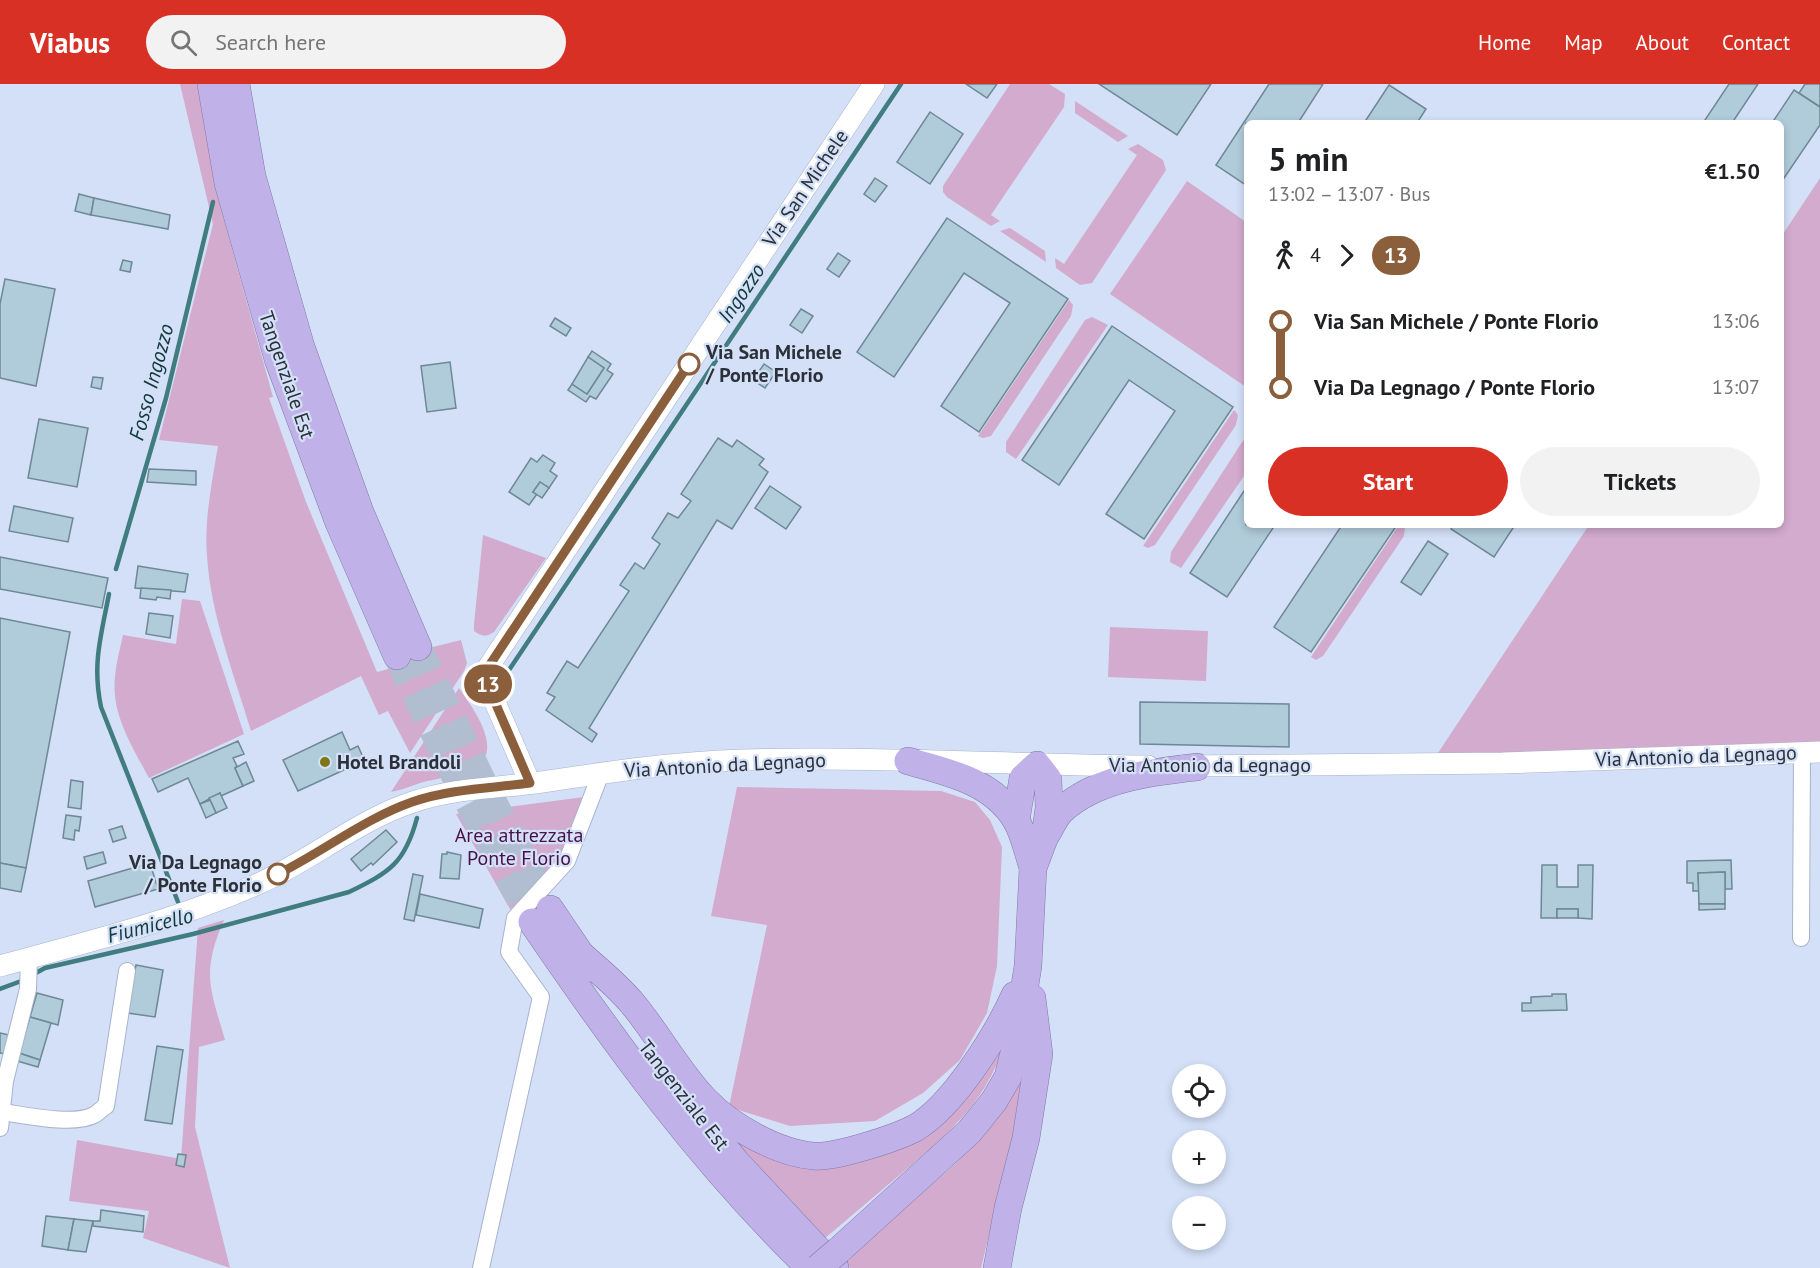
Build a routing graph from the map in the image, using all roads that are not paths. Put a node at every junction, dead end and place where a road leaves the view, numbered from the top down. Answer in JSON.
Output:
{"nodes":[{"id":1,"x":211,"y":84,"type":"edge"},
{"id":2,"x":236,"y":84,"type":"edge"},
{"id":3,"x":874,"y":84,"type":"edge"},
{"id":4,"x":1811,"y":752,"type":"edge"},
{"id":5,"x":908,"y":760,"type":"junction"},
{"id":6,"x":1037,"y":765,"type":"junction"},
{"id":7,"x":1197,"y":766,"type":"junction"},
{"id":8,"x":601,"y":773,"type":"junction"},
{"id":9,"x":530,"y":783,"type":"junction"},
{"id":10,"x":1016,"y":820,"type":"junction"},
{"id":11,"x":1045,"y":836,"type":"junction"},
{"id":12,"x":1033,"y":868,"type":"junction"},
{"id":13,"x":1801,"y":938,"type":"dead end"},
{"id":14,"x":579,"y":953,"type":"junction"},
{"id":15,"x":30,"y":963,"type":"junction"},
{"id":16,"x":0,"y":966,"type":"edge"},
{"id":17,"x":1028,"y":966,"type":"junction"},
{"id":18,"x":127,"y":971,"type":"dead end"},
{"id":19,"x":1,"y":1120,"type":"edge"},
{"id":20,"x":785,"y":1244,"type":"junction"},
{"id":21,"x":837,"y":1259,"type":"edge"},
{"id":22,"x":481,"y":1268,"type":"edge"},
{"id":23,"x":801,"y":1268,"type":"edge"},
{"id":24,"x":810,"y":1268,"type":"edge"},
{"id":25,"x":818,"y":1268,"type":"edge"},
{"id":26,"x":997,"y":1268,"type":"edge"}],
"edges":[{"from":1,"to":2,"type":"highway","name":"Tangenziale Est"},
{"from":3,"to":9,"type":"street","name":"Via San Michele"},
{"from":4,"to":7,"type":"street","name":"Via Antonio da Legnago"},
{"from":4,"to":13,"type":"street"},
{"from":5,"to":6,"type":"street","name":"Via Antonio da Legnago"},
{"from":5,"to":8,"type":"street","name":"Via Antonio da Legnago"},
{"from":5,"to":10,"type":"highway"},
{"from":6,"to":7,"type":"street","name":"Via Antonio da Legnago"},
{"from":6,"to":10,"type":"highway"},
{"from":6,"to":11,"type":"highway"},
{"from":7,"to":11,"type":"highway"},
{"from":8,"to":9,"type":"street","name":"Via Antonio da Legnago"},
{"from":8,"to":22,"type":"street","name":"Via Antonio da Legnago"},
{"from":9,"to":15,"type":"street","name":"Via Antonio da Legnago"},
{"from":10,"to":12,"type":"highway"},
{"from":11,"to":12,"type":"highway"},
{"from":12,"to":17,"type":"highway"},
{"from":14,"to":17,"type":"highway"},
{"from":14,"to":20,"type":"highway","name":"Tangenziale Est"},
{"from":14,"to":21,"type":"highway","name":"Tangenziale Est"},
{"from":15,"to":16,"type":"street","name":"Via Antonio da Legnago"},
{"from":15,"to":19,"type":"street"},
{"from":17,"to":21,"type":"highway"},
{"from":17,"to":26,"type":"highway"},
{"from":18,"to":19,"type":"street"},
{"from":20,"to":23,"type":"highway"},
{"from":20,"to":24,"type":"highway","name":"Tangenziale Est"},
{"from":21,"to":25,"type":"highway","bridge":true}]}
